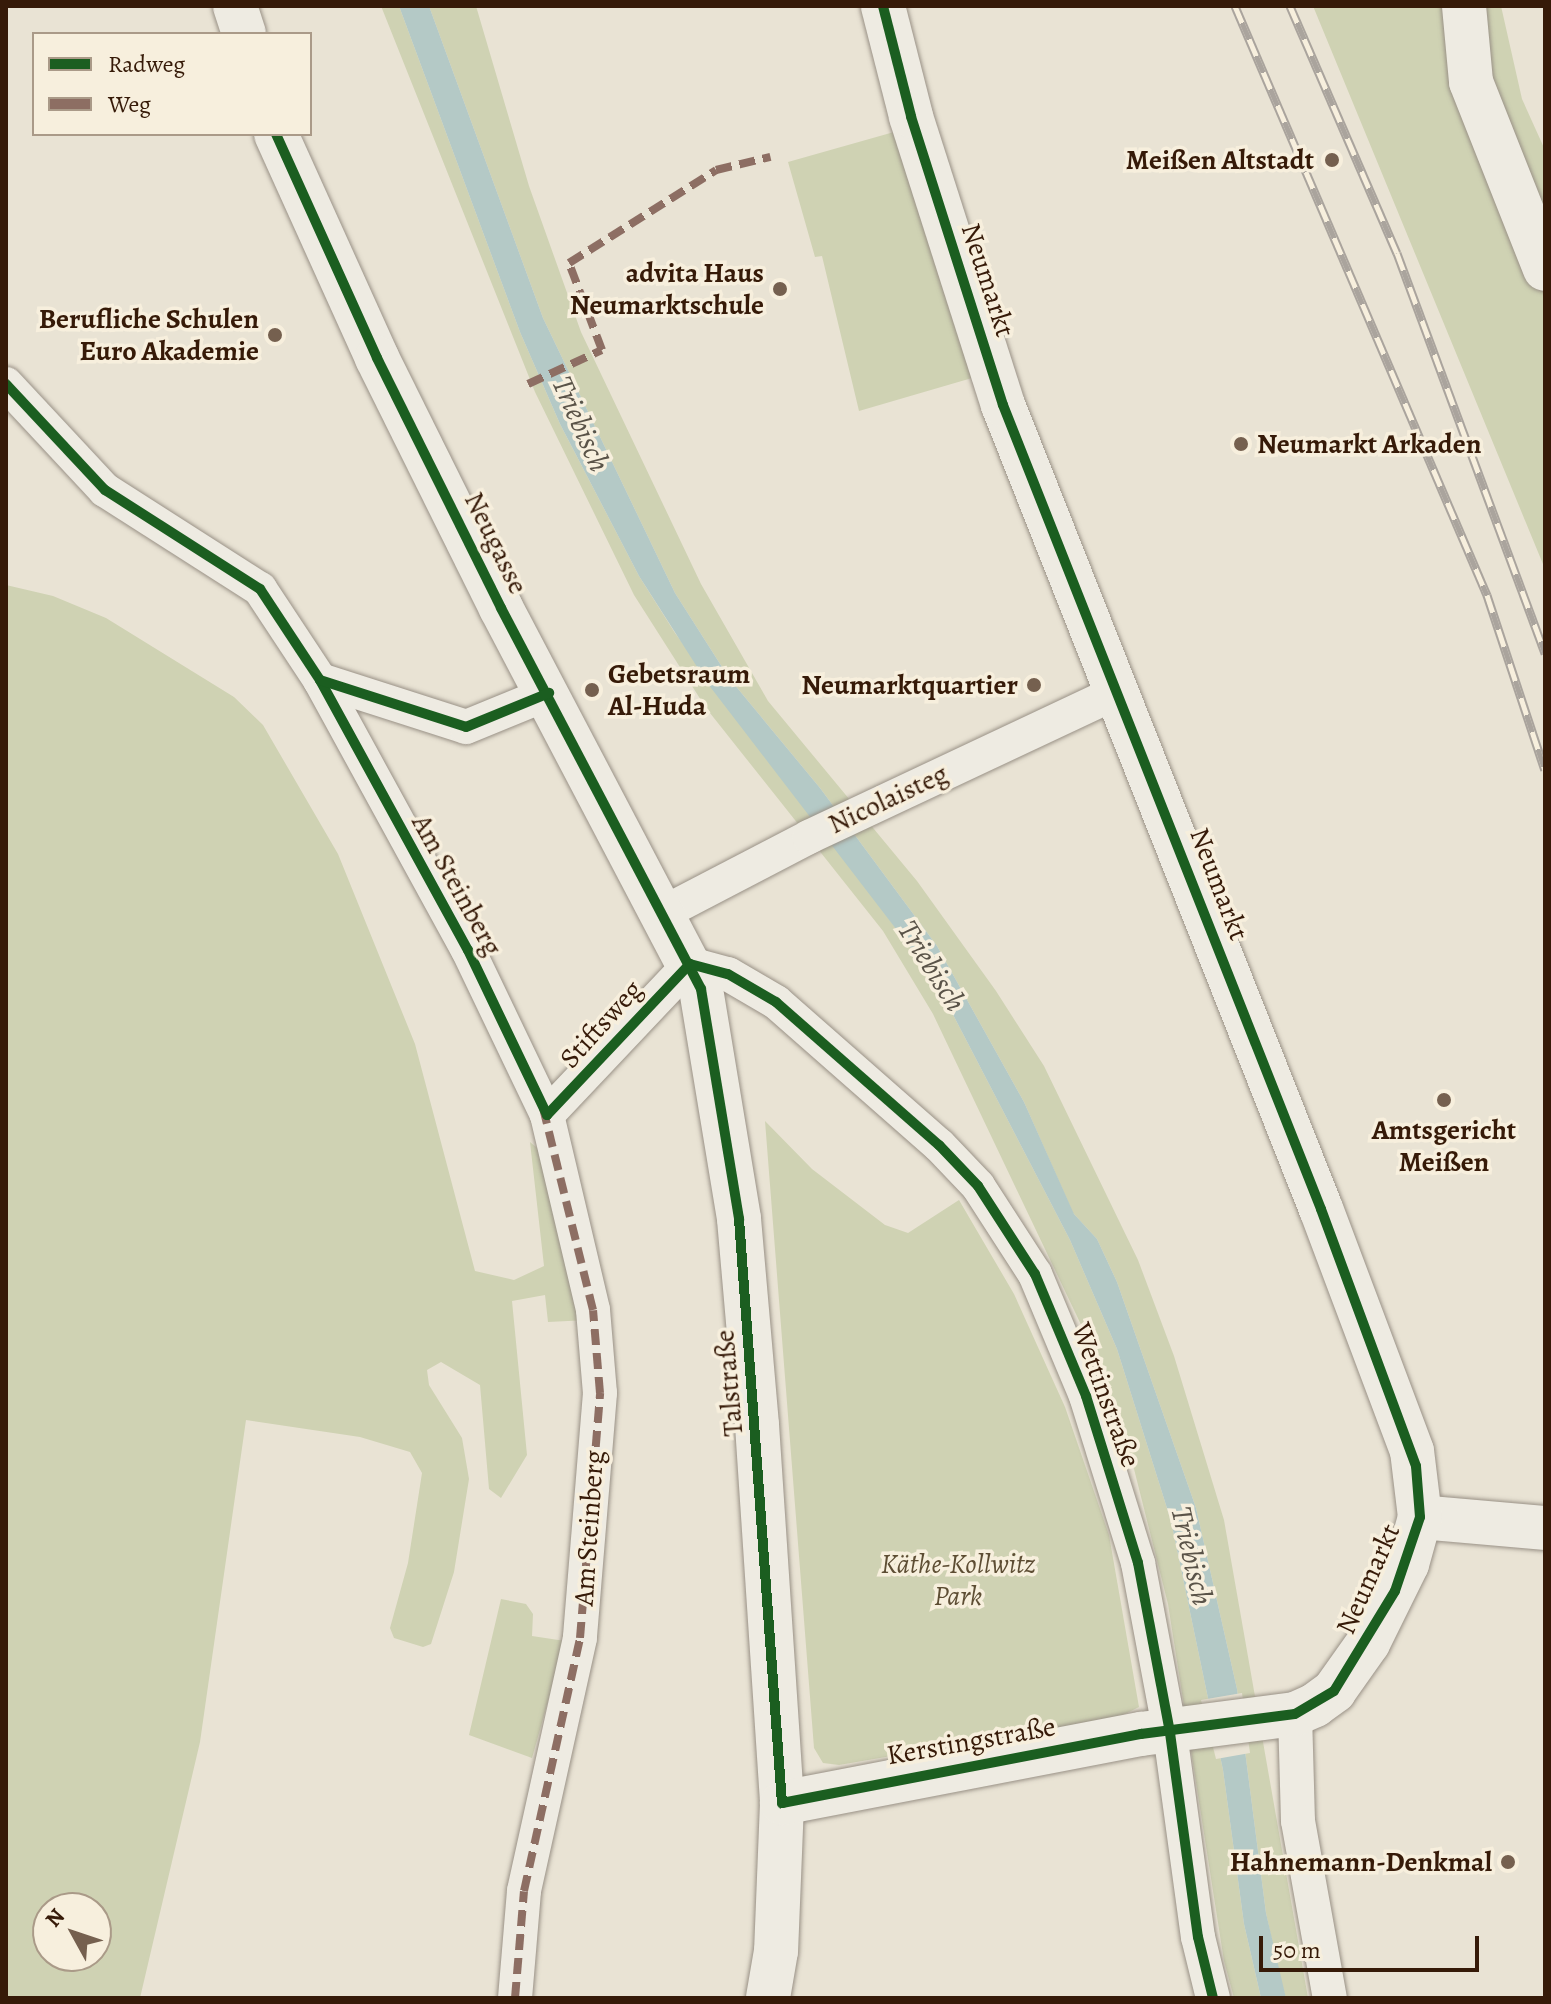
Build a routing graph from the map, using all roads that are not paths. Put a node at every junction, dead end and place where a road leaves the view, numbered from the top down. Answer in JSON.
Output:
{"nodes":[{"id":1,"x":235,"y":6,"type":"edge"},
{"id":2,"x":883,"y":6,"type":"edge"},
{"id":3,"x":1464,"y":6,"type":"edge"},
{"id":4,"x":243,"y":32,"type":"edge"},
{"id":5,"x":277,"y":136,"type":"edge"},
{"id":6,"x":1545,"y":269,"type":"edge"},
{"id":7,"x":6,"y":384,"type":"edge"},
{"id":8,"x":320,"y":680,"type":"junction"},
{"id":9,"x":1117,"y":692,"type":"junction"},
{"id":10,"x":549,"y":693,"type":"junction"},
{"id":11,"x":663,"y":913,"type":"junction"},
{"id":12,"x":690,"y":964,"type":"junction"},
{"id":13,"x":547,"y":1115,"type":"junction"},
{"id":14,"x":1420,"y":1517,"type":"junction"},
{"id":15,"x":1545,"y":1528,"type":"edge"},
{"id":16,"x":1278,"y":1717,"type":"junction"},
{"id":17,"x":1182,"y":1732,"type":"junction"},
{"id":18,"x":782,"y":1803,"type":"junction"},
{"id":19,"x":515,"y":1998,"type":"edge"},
{"id":20,"x":768,"y":1998,"type":"edge"},
{"id":21,"x":1213,"y":1998,"type":"edge"},
{"id":22,"x":1330,"y":1998,"type":"edge"}],
"edges":[{"from":1,"to":4,"type":"main road"},
{"from":2,"to":9,"type":"main road","name":"Neumarkt"},
{"from":3,"to":6,"type":"main road"},
{"from":5,"to":10,"type":"main road","name":"Neugasse"},
{"from":7,"to":8,"type":"street","name":"Am Steinberg"},
{"from":8,"to":10,"type":"street"},
{"from":8,"to":13,"type":"street","name":"Am Steinberg"},
{"from":9,"to":11,"type":"street","name":"Nicolaisteg"},
{"from":9,"to":14,"type":"main road","name":"Neumarkt"},
{"from":10,"to":11,"type":"main road","name":"Neugasse"},
{"from":11,"to":12,"type":"main road","name":"Neugasse"},
{"from":12,"to":13,"type":"street","name":"Stiftsweg"},
{"from":12,"to":17,"type":"street","name":"Wettinstraße"},
{"from":12,"to":18,"type":"main road","name":"Talstraße"},
{"from":13,"to":19,"type":"street","name":"Am Steinberg"},
{"from":14,"to":15,"type":"main road"},
{"from":14,"to":16,"type":"main road","name":"Neumarkt"},
{"from":16,"to":17,"type":"main road","name":"Kerstingstraße"},
{"from":16,"to":22,"type":"street"},
{"from":17,"to":18,"type":"main road","name":"Kerstingstraße"},
{"from":17,"to":21,"type":"street","name":"Wettinstraße"},
{"from":18,"to":20,"type":"main road","name":"Talstraße"}]}
